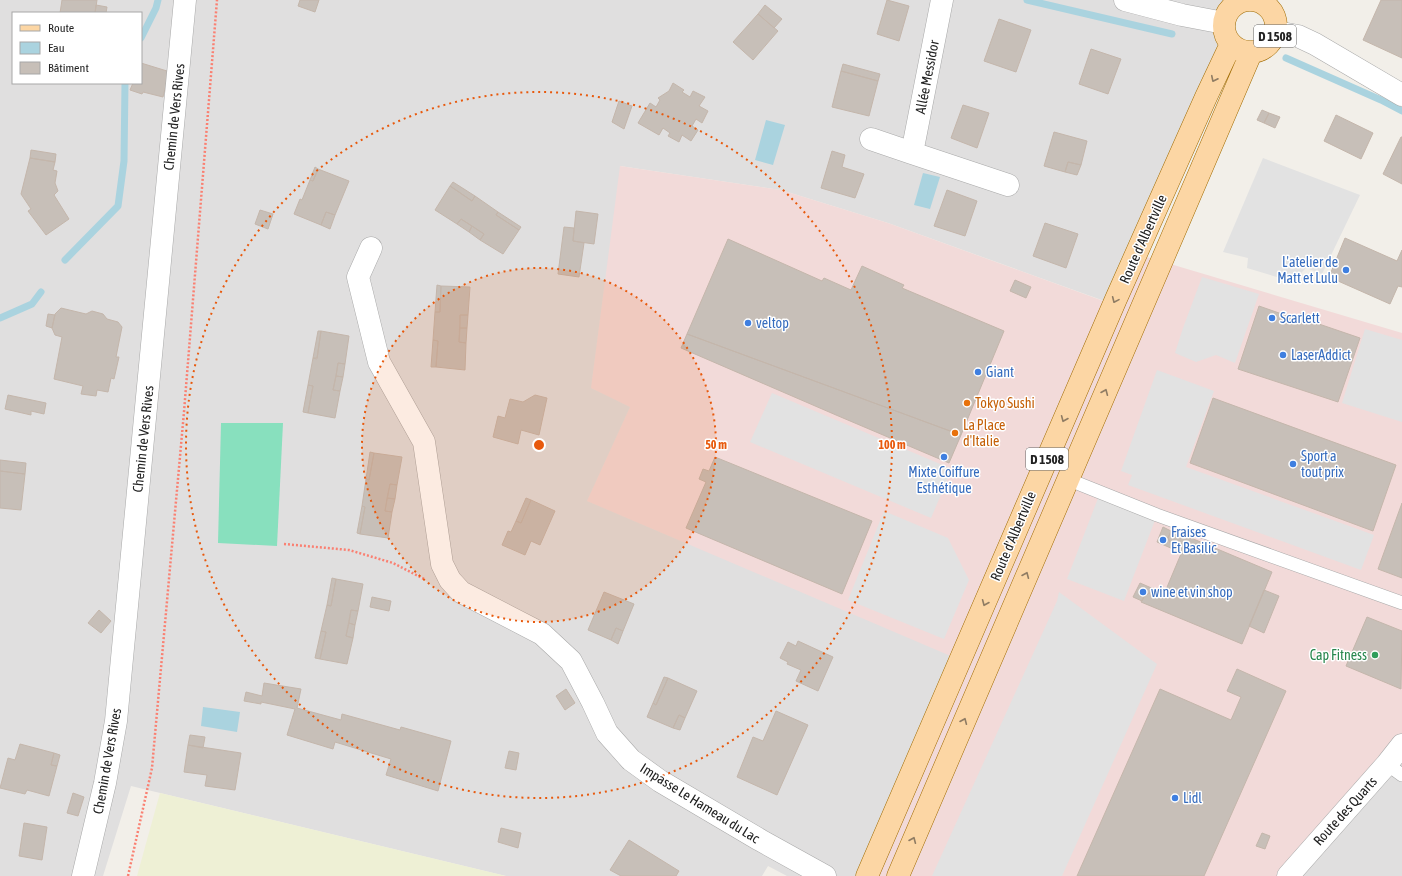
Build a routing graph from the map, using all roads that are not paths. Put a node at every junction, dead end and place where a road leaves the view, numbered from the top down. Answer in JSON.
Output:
{"nodes":[{"id":1,"x":185,"y":0,"type":"edge"},
{"id":2,"x":942,"y":0,"type":"edge"},
{"id":3,"x":1125,"y":0,"type":"edge"},
{"id":4,"x":1246,"y":0,"type":"edge"},
{"id":5,"x":1271,"y":4,"type":"edge"},
{"id":6,"x":1224,"y":23,"type":"junction"},
{"id":7,"x":1276,"y":32,"type":"junction"},
{"id":8,"x":1231,"y":44,"type":"junction"},
{"id":9,"x":1252,"y":52,"type":"junction"},
{"id":10,"x":1402,"y":95,"type":"edge"},
{"id":11,"x":871,"y":139,"type":"dead end"},
{"id":12,"x":912,"y":153,"type":"junction"},
{"id":13,"x":1008,"y":185,"type":"dead end"},
{"id":14,"x":372,"y":248,"type":"dead end"},
{"id":15,"x":1067,"y":480,"type":"junction"},
{"id":16,"x":1402,"y":603,"type":"edge"},
{"id":17,"x":1402,"y":746,"type":"edge"},
{"id":18,"x":1395,"y":770,"type":"edge"},
{"id":19,"x":83,"y":876,"type":"edge"},
{"id":20,"x":825,"y":876,"type":"edge"},
{"id":21,"x":867,"y":876,"type":"edge"},
{"id":22,"x":898,"y":876,"type":"edge"},
{"id":23,"x":1288,"y":876,"type":"edge"}],
"edges":[{"from":1,"to":19,"type":"street","name":"Chemin de Vers Rives"},
{"from":2,"to":12,"type":"street","name":"Allée Messidor"},
{"from":3,"to":6,"type":"street"},
{"from":4,"to":5,"type":"main road"},
{"from":4,"to":6,"type":"main road"},
{"from":5,"to":7,"type":"main road","number":"D 1508"},
{"from":6,"to":8,"type":"main road"},
{"from":7,"to":9,"type":"main road","number":"D 1508"},
{"from":7,"to":10,"type":"street"},
{"from":8,"to":9,"type":"main road"},
{"from":8,"to":21,"type":"main road","name":"Route d'Albertville","number":"D 1508","one_way":true},
{"from":15,"to":9,"type":"main road","name":"Route d'Albertville","number":"D 1508","one_way":true},
{"from":11,"to":12,"type":"street"},
{"from":12,"to":13,"type":"street"},
{"from":14,"to":20,"type":"street","name":"Impasse Le Hameau du Lac"},
{"from":15,"to":16,"type":"lane"},
{"from":22,"to":15,"type":"main road","name":"Route d'Albertville","number":"D 1508","one_way":true},
{"from":17,"to":18,"type":"street","name":"Route des Quarts"},
{"from":18,"to":23,"type":"street","name":"Route des Quarts"}]}
